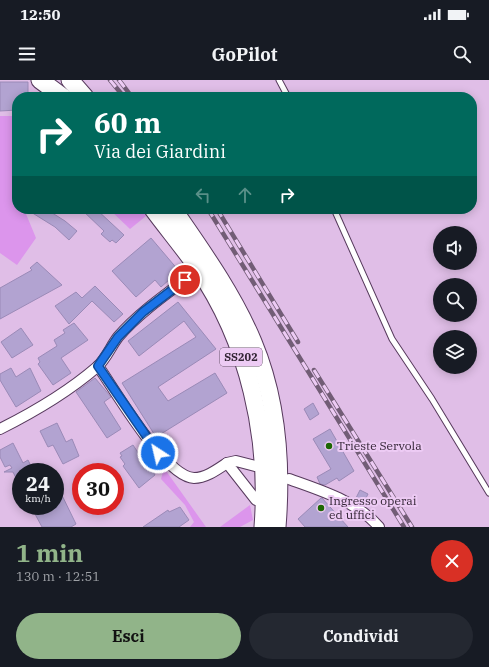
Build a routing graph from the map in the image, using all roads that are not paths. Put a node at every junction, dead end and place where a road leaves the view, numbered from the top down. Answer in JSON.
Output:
{"nodes":[{"id":1,"x":40,"y":80,"type":"edge"},
{"id":2,"x":47,"y":80,"type":"edge"},
{"id":3,"x":70,"y":80,"type":"edge"},
{"id":4,"x":85,"y":80,"type":"edge"},
{"id":5,"x":279,"y":80,"type":"edge"},
{"id":6,"x":57,"y":92,"type":"edge"},
{"id":7,"x":59,"y":92,"type":"edge"},
{"id":8,"x":81,"y":92,"type":"edge"},
{"id":9,"x":93,"y":92,"type":"edge"},
{"id":10,"x":285,"y":92,"type":"edge"},
{"id":11,"x":157,"y":214,"type":"edge"},
{"id":12,"x":176,"y":214,"type":"edge"},
{"id":13,"x":336,"y":214,"type":"edge"},
{"id":14,"x":185,"y":280,"type":"dead end"},
{"id":15,"x":98,"y":366,"type":"junction"},
{"id":16,"x":0,"y":429,"type":"edge"},
{"id":17,"x":228,"y":463,"type":"junction"},
{"id":18,"x":255,"y":466,"type":"dead end"},
{"id":19,"x":289,"y":479,"type":"dead end"},
{"id":20,"x":489,"y":493,"type":"edge"},
{"id":21,"x":256,"y":500,"type":"dead end"},
{"id":22,"x":263,"y":527,"type":"edge"},
{"id":23,"x":277,"y":527,"type":"edge"},
{"id":24,"x":379,"y":527,"type":"edge"}],
"edges":[{"from":1,"to":6,"type":"highway"},
{"from":2,"to":7,"type":"highway"},
{"from":3,"to":8,"type":"highway"},
{"from":4,"to":9,"type":"highway"},
{"from":5,"to":10,"type":"lane"},
{"from":11,"to":22,"type":"highway","number":"SS202"},
{"from":12,"to":23,"type":"highway","number":"SS202"},
{"from":13,"to":20,"type":"lane"},
{"from":14,"to":15,"type":"street"},
{"from":15,"to":16,"type":"street"},
{"from":15,"to":17,"type":"street"},
{"from":17,"to":18,"type":"street"},
{"from":17,"to":21,"type":"street"},
{"from":19,"to":24,"type":"street"}]}
